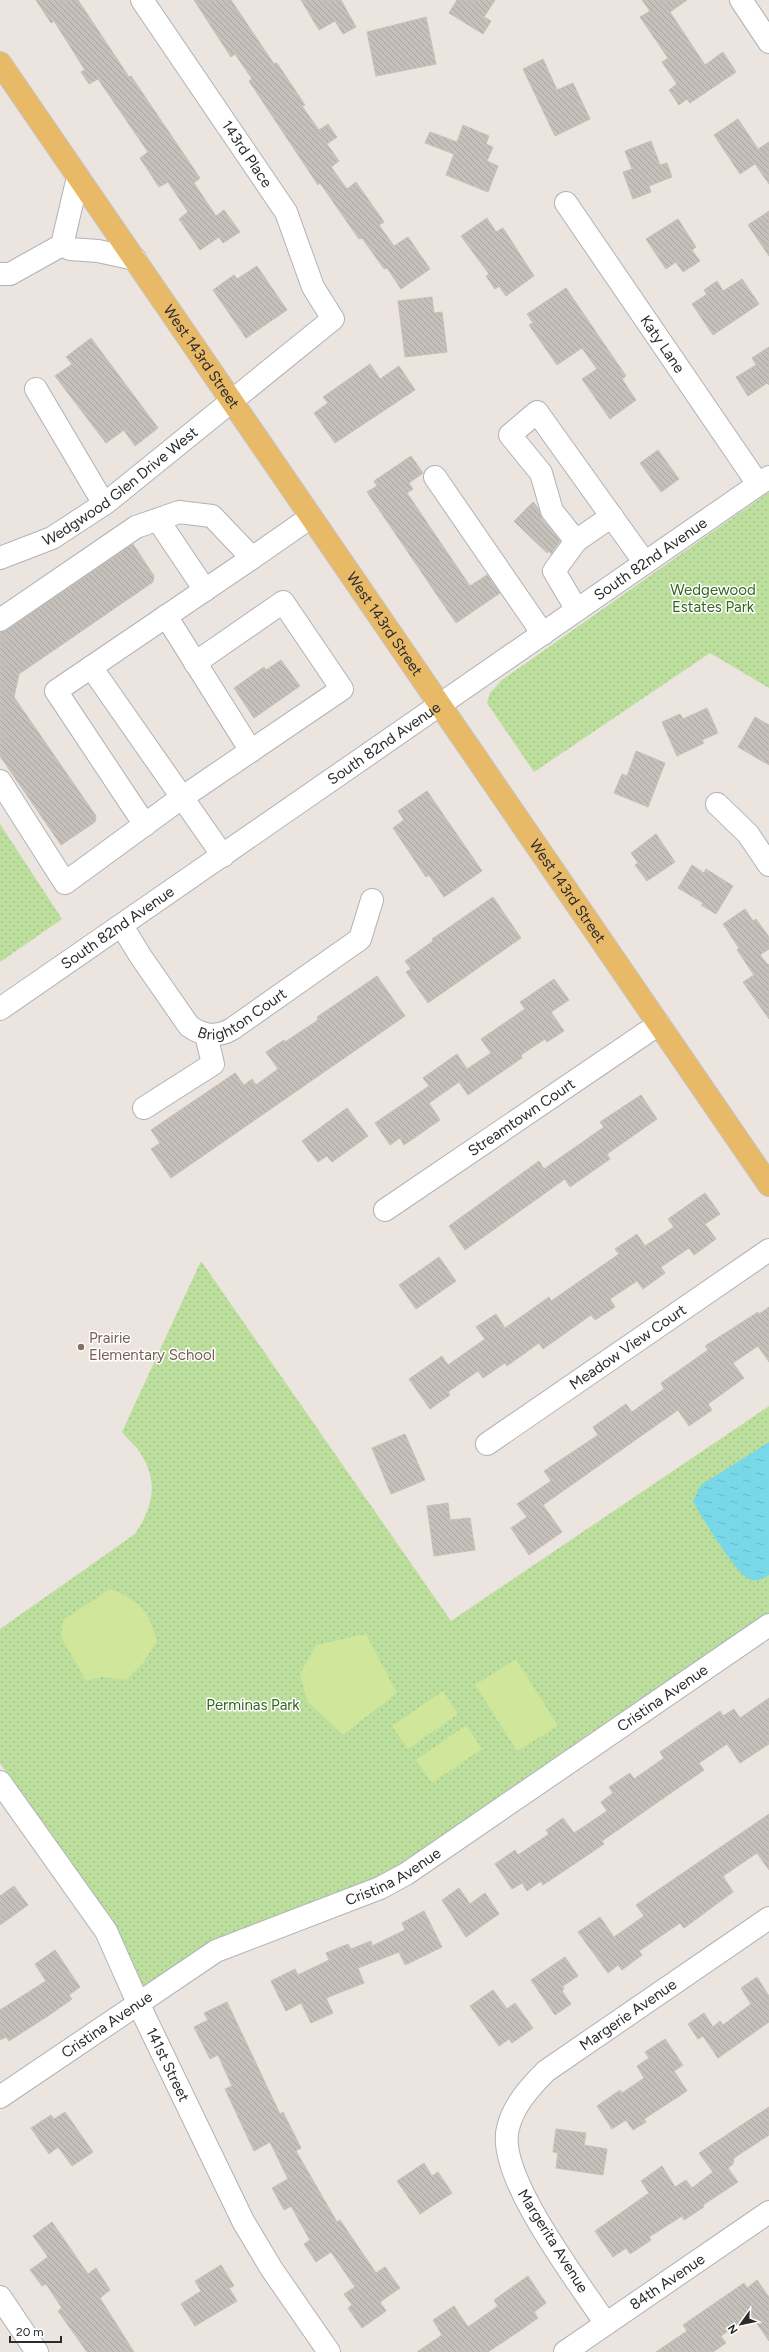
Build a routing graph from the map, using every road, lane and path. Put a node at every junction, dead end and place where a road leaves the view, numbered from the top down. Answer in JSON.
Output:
{"nodes":[{"id":1,"x":142,"y":0,"type":"edge"},
{"id":2,"x":741,"y":0,"type":"edge"},
{"id":3,"x":769,"y":42,"type":"edge"},
{"id":4,"x":0,"y":63,"type":"edge"},
{"id":5,"x":78,"y":177,"type":"junction"},
{"id":6,"x":566,"y":203,"type":"dead end"},
{"id":7,"x":62,"y":245,"type":"junction"},
{"id":8,"x":135,"y":259,"type":"junction"},
{"id":9,"x":0,"y":274,"type":"edge"},
{"id":10,"x":333,"y":319,"type":"joint"},
{"id":11,"x":36,"y":389,"type":"dead end"},
{"id":12,"x":231,"y":400,"type":"junction"},
{"id":13,"x":435,"y":477,"type":"dead end"},
{"id":14,"x":764,"y":481,"type":"edge"},
{"id":15,"x":104,"y":504,"type":"junction"},
{"id":16,"x":612,"y":516,"type":"junction"},
{"id":17,"x":311,"y":517,"type":"junction"},
{"id":18,"x":158,"y":520,"type":"junction"},
{"id":19,"x":576,"y":541,"type":"junction"},
{"id":20,"x":0,"y":558,"type":"edge"},
{"id":21,"x":252,"y":558,"type":"junction"},
{"id":22,"x":645,"y":562,"type":"junction"},
{"id":23,"x":205,"y":590,"type":"junction"},
{"id":24,"x":577,"y":610,"type":"junction"},
{"id":25,"x":166,"y":616,"type":"junction"},
{"id":26,"x":0,"y":620,"type":"edge"},
{"id":27,"x":543,"y":634,"type":"junction"},
{"id":28,"x":195,"y":663,"type":"junction"},
{"id":29,"x":91,"y":667,"type":"junction"},
{"id":30,"x":441,"y":706,"type":"junction"},
{"id":31,"x":251,"y":751,"type":"junction"},
{"id":32,"x":0,"y":781,"type":"edge"},
{"id":33,"x":183,"y":798,"type":"junction"},
{"id":34,"x":717,"y":804,"type":"dead end"},
{"id":35,"x":145,"y":825,"type":"junction"},
{"id":36,"x":223,"y":856,"type":"junction"},
{"id":37,"x":769,"y":865,"type":"edge"},
{"id":38,"x":372,"y":900,"type":"dead end"},
{"id":39,"x":122,"y":926,"type":"junction"},
{"id":40,"x":0,"y":1009,"type":"edge"},
{"id":41,"x":659,"y":1024,"type":"junction"},
{"id":42,"x":206,"y":1035,"type":"junction"},
{"id":43,"x":144,"y":1108,"type":"dead end"},
{"id":44,"x":769,"y":1185,"type":"edge"},
{"id":45,"x":384,"y":1210,"type":"dead end"},
{"id":46,"x":769,"y":1250,"type":"edge"},
{"id":47,"x":487,"y":1444,"type":"dead end"},
{"id":48,"x":769,"y":1625,"type":"edge"},
{"id":49,"x":0,"y":1782,"type":"edge"},
{"id":50,"x":8,"y":1810,"type":"edge"},
{"id":51,"x":769,"y":1918,"type":"edge"},
{"id":52,"x":138,"y":2003,"type":"junction"},
{"id":53,"x":0,"y":2097,"type":"edge"},
{"id":54,"x":507,"y":2129,"type":"joint"},
{"id":55,"x":769,"y":2212,"type":"edge"},
{"id":56,"x":0,"y":2297,"type":"edge"},
{"id":57,"x":606,"y":2324,"type":"junction"},
{"id":58,"x":37,"y":2352,"type":"edge"},
{"id":59,"x":329,"y":2352,"type":"edge"},
{"id":60,"x":565,"y":2352,"type":"edge"}],
"edges":[{"from":1,"to":10,"type":"street","name":"143rd Place"},
{"from":2,"to":3,"type":"street"},
{"from":4,"to":5,"type":"main road","name":"West 143rd Street"},
{"from":5,"to":7,"type":"street"},
{"from":5,"to":8,"type":"main road","name":"West 143rd Street"},
{"from":6,"to":14,"type":"street","name":"Katy Lane"},
{"from":7,"to":8,"type":"street"},
{"from":7,"to":9,"type":"street"},
{"from":8,"to":12,"type":"main road","name":"West 143rd Street"},
{"from":10,"to":12,"type":"street","name":"Wedgwood Glen Drive West"},
{"from":11,"to":15,"type":"street"},
{"from":12,"to":15,"type":"street","name":"Wedgwood Glen Drive West"},
{"from":12,"to":17,"type":"main road","name":"West 143rd Street"},
{"from":13,"to":27,"type":"street"},
{"from":14,"to":22,"type":"street","name":"South 82nd Avenue"},
{"from":15,"to":20,"type":"street","name":"Wedgwood Glen Drive West"},
{"from":16,"to":19,"type":"street"},
{"from":16,"to":19,"type":"street"},
{"from":16,"to":22,"type":"street"},
{"from":17,"to":21,"type":"street"},
{"from":17,"to":30,"type":"main road","name":"West 143rd Street"},
{"from":18,"to":21,"type":"street"},
{"from":18,"to":23,"type":"street"},
{"from":18,"to":26,"type":"street"},
{"from":19,"to":24,"type":"street"},
{"from":21,"to":23,"type":"street"},
{"from":22,"to":24,"type":"street","name":"South 82nd Avenue"},
{"from":23,"to":25,"type":"street"},
{"from":24,"to":27,"type":"street","name":"South 82nd Avenue"},
{"from":25,"to":28,"type":"street"},
{"from":25,"to":29,"type":"street"},
{"from":27,"to":30,"type":"street","name":"South 82nd Avenue"},
{"from":28,"to":31,"type":"street"},
{"from":28,"to":31,"type":"street"},
{"from":29,"to":33,"type":"street"},
{"from":29,"to":35,"type":"street"},
{"from":30,"to":36,"type":"street","name":"South 82nd Avenue"},
{"from":30,"to":41,"type":"main road","name":"West 143rd Street"},
{"from":31,"to":33,"type":"street"},
{"from":32,"to":35,"type":"street"},
{"from":33,"to":35,"type":"street"},
{"from":33,"to":36,"type":"street"},
{"from":34,"to":37,"type":"street"},
{"from":36,"to":39,"type":"street","name":"South 82nd Avenue"},
{"from":38,"to":42,"type":"street","name":"Brighton Court"},
{"from":39,"to":40,"type":"street","name":"South 82nd Avenue"},
{"from":39,"to":42,"type":"street","name":"Brighton Court"},
{"from":41,"to":44,"type":"main road","name":"West 143rd Street"},
{"from":41,"to":45,"type":"street","name":"Streamtown Court"},
{"from":42,"to":43,"type":"street"},
{"from":46,"to":47,"type":"street","name":"Meadow View Court"},
{"from":48,"to":52,"type":"street","name":"Cristina Avenue"},
{"from":49,"to":50,"type":"street","name":"141st Street"},
{"from":50,"to":52,"type":"street","name":"141st Street"},
{"from":51,"to":54,"type":"street","name":"Margerie Avenue"},
{"from":52,"to":53,"type":"street","name":"Cristina Avenue"},
{"from":52,"to":59,"type":"street","name":"141st Street"},
{"from":54,"to":57,"type":"street","name":"Margerita Avenue"},
{"from":55,"to":57,"type":"street","name":"84th Avenue"},
{"from":56,"to":58,"type":"street"},
{"from":57,"to":60,"type":"street","name":"84th Avenue"}]}
